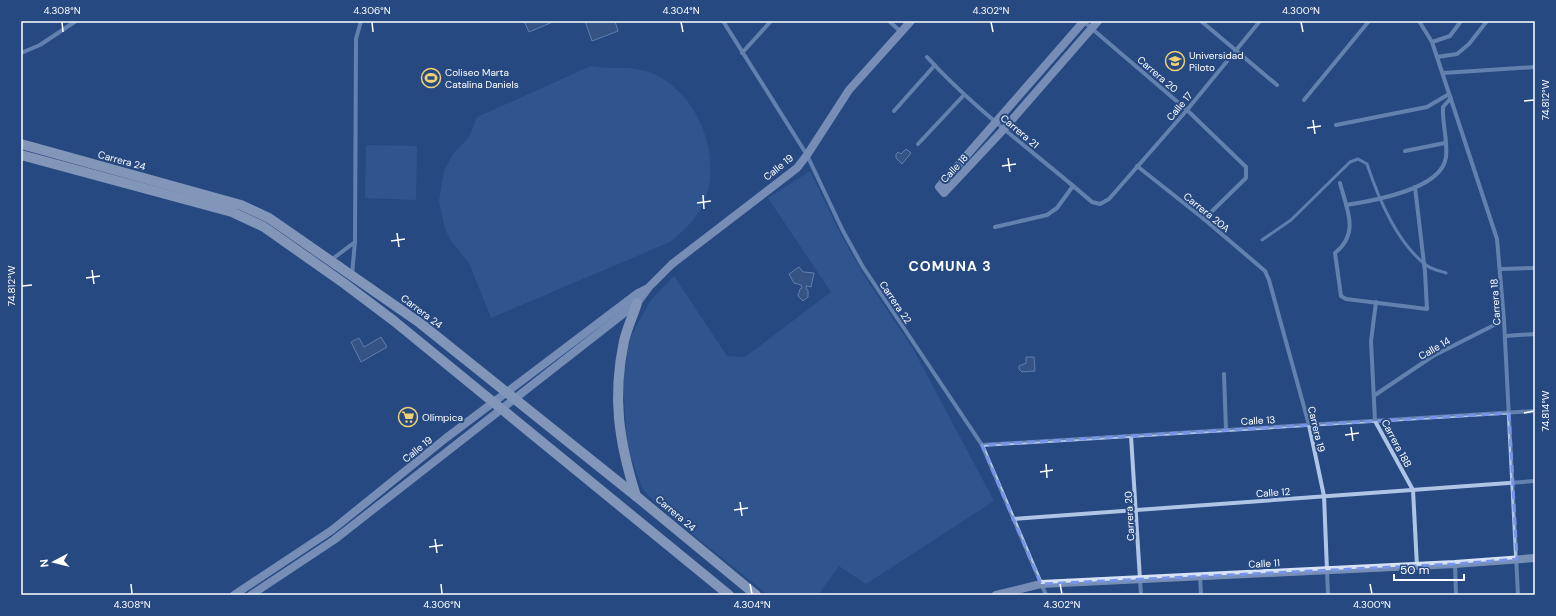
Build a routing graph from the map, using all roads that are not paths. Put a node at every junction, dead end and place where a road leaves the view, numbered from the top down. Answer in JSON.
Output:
{"nodes":[{"id":1,"x":76,"y":21,"type":"edge"},
{"id":2,"x":361,"y":21,"type":"edge"},
{"id":3,"x":723,"y":21,"type":"edge"},
{"id":4,"x":771,"y":21,"type":"edge"},
{"id":5,"x":889,"y":21,"type":"edge"},
{"id":6,"x":911,"y":21,"type":"edge"},
{"id":7,"x":1084,"y":21,"type":"edge"},
{"id":8,"x":1098,"y":21,"type":"edge"},
{"id":9,"x":1201,"y":21,"type":"edge"},
{"id":10,"x":1260,"y":21,"type":"edge"},
{"id":11,"x":1369,"y":21,"type":"edge"},
{"id":12,"x":1419,"y":21,"type":"edge"},
{"id":13,"x":1461,"y":21,"type":"edge"},
{"id":14,"x":1487,"y":21,"type":"edge"},
{"id":15,"x":1092,"y":28,"type":"junction"},
{"id":16,"x":901,"y":32,"type":"junction"},
{"id":17,"x":1432,"y":42,"type":"junction"},
{"id":18,"x":1235,"y":50,"type":"junction"},
{"id":19,"x":21,"y":53,"type":"edge"},
{"id":20,"x":742,"y":53,"type":"junction"},
{"id":21,"x":927,"y":57,"type":"dead end"},
{"id":22,"x":1437,"y":57,"type":"junction"},
{"id":23,"x":935,"y":65,"type":"junction"},
{"id":24,"x":1535,"y":67,"type":"edge"},
{"id":25,"x":1443,"y":73,"type":"junction"},
{"id":26,"x":1277,"y":85,"type":"dead end"},
{"id":27,"x":964,"y":94,"type":"junction"},
{"id":28,"x":1450,"y":96,"type":"junction"},
{"id":29,"x":1304,"y":100,"type":"dead end"},
{"id":30,"x":1187,"y":110,"type":"junction"},
{"id":31,"x":894,"y":111,"type":"dead end"},
{"id":32,"x":996,"y":122,"type":"junction"},
{"id":33,"x":1336,"y":125,"type":"dead end"},
{"id":34,"x":1004,"y":129,"type":"junction"},
{"id":35,"x":1445,"y":143,"type":"junction"},
{"id":36,"x":21,"y":144,"type":"edge"},
{"id":37,"x":918,"y":144,"type":"dead end"},
{"id":38,"x":1405,"y":151,"type":"dead end"},
{"id":39,"x":807,"y":155,"type":"junction"},
{"id":40,"x":21,"y":156,"type":"edge"},
{"id":41,"x":1137,"y":166,"type":"junction"},
{"id":42,"x":1340,"y":183,"type":"dead end"},
{"id":43,"x":1073,"y":186,"type":"junction"},
{"id":44,"x":1415,"y":187,"type":"junction"},
{"id":45,"x":1109,"y":199,"type":"joint"},
{"id":46,"x":1346,"y":205,"type":"junction"},
{"id":47,"x":1204,"y":219,"type":"junction"},
{"id":48,"x":995,"y":227,"type":"dead end"},
{"id":49,"x":355,"y":241,"type":"junction"},
{"id":50,"x":331,"y":260,"type":"junction"},
{"id":51,"x":1535,"y":268,"type":"edge"},
{"id":52,"x":1501,"y":270,"type":"junction"},
{"id":53,"x":1264,"y":271,"type":"joint"},
{"id":54,"x":352,"y":275,"type":"junction"},
{"id":55,"x":649,"y":287,"type":"junction"},
{"id":56,"x":1376,"y":302,"type":"junction"},
{"id":57,"x":637,"y":303,"type":"junction"},
{"id":58,"x":1504,"y":320,"type":"junction"},
{"id":59,"x":1535,"y":334,"type":"edge"},
{"id":60,"x":1505,"y":336,"type":"junction"},
{"id":61,"x":563,"y":349,"type":"junction"},
{"id":62,"x":569,"y":357,"type":"junction"},
{"id":63,"x":1224,"y":374,"type":"dead end"},
{"id":64,"x":506,"y":393,"type":"junction"},
{"id":65,"x":1375,"y":395,"type":"junction"},
{"id":66,"x":515,"y":400,"type":"junction"},
{"id":67,"x":495,"y":402,"type":"junction"},
{"id":68,"x":502,"y":410,"type":"junction"},
{"id":69,"x":1535,"y":411,"type":"edge"},
{"id":70,"x":1509,"y":413,"type":"junction"},
{"id":71,"x":1375,"y":421,"type":"junction"},
{"id":72,"x":1309,"y":425,"type":"junction"},
{"id":73,"x":1226,"y":430,"type":"junction"},
{"id":74,"x":1131,"y":436,"type":"junction"},
{"id":75,"x":982,"y":445,"type":"junction"},
{"id":76,"x":1535,"y":481,"type":"edge"},
{"id":77,"x":1513,"y":482,"type":"junction"},
{"id":78,"x":1412,"y":490,"type":"junction"},
{"id":79,"x":636,"y":496,"type":"junction"},
{"id":80,"x":1324,"y":496,"type":"junction"},
{"id":81,"x":1137,"y":510,"type":"junction"},
{"id":82,"x":1013,"y":519,"type":"junction"},
{"id":83,"x":1535,"y":558,"type":"edge"},
{"id":84,"x":1517,"y":559,"type":"junction"},
{"id":85,"x":1455,"y":564,"type":"junction"},
{"id":86,"x":1417,"y":566,"type":"junction"},
{"id":87,"x":1327,"y":569,"type":"junction"},
{"id":88,"x":1200,"y":576,"type":"junction"},
{"id":89,"x":1140,"y":578,"type":"junction"},
{"id":90,"x":1041,"y":584,"type":"junction"},
{"id":91,"x":234,"y":595,"type":"edge"},
{"id":92,"x":251,"y":595,"type":"edge"},
{"id":93,"x":729,"y":595,"type":"edge"},
{"id":94,"x":756,"y":595,"type":"edge"},
{"id":95,"x":996,"y":595,"type":"edge"},
{"id":96,"x":1046,"y":595,"type":"edge"},
{"id":97,"x":1141,"y":595,"type":"edge"},
{"id":98,"x":1201,"y":595,"type":"edge"},
{"id":99,"x":1328,"y":595,"type":"edge"},
{"id":100,"x":1456,"y":595,"type":"edge"},
{"id":101,"x":1518,"y":595,"type":"edge"}],
"edges":[{"from":1,"to":19,"type":"street"},
{"from":2,"to":49,"type":"street"},
{"from":3,"to":20,"type":"street","name":"Carrera 22"},
{"from":4,"to":20,"type":"street"},
{"from":5,"to":16,"type":"street"},
{"from":6,"to":16,"type":"street","name":"Calle 19"},
{"from":7,"to":15,"type":"street","name":"Carrera 20"},
{"from":7,"to":32,"type":"street","name":"Calle 18"},
{"from":8,"to":15,"type":"street","name":"Calle 18"},
{"from":9,"to":18,"type":"street"},
{"from":10,"to":18,"type":"street","name":"Calle 17"},
{"from":11,"to":29,"type":"street"},
{"from":12,"to":17,"type":"street","name":"Carrera 18"},
{"from":13,"to":17,"type":"street"},
{"from":14,"to":22,"type":"street"},
{"from":15,"to":30,"type":"street","name":"Carrera 20"},
{"from":15,"to":34,"type":"street","name":"Calle 18"},
{"from":16,"to":39,"type":"street","name":"Calle 19"},
{"from":17,"to":22,"type":"street","name":"Carrera 18"},
{"from":18,"to":26,"type":"street"},
{"from":18,"to":30,"type":"street","name":"Calle 17"},
{"from":20,"to":39,"type":"street","name":"Carrera 22"},
{"from":21,"to":23,"type":"street","name":"Carrera 21"},
{"from":22,"to":25,"type":"street","name":"Carrera 18"},
{"from":23,"to":27,"type":"street","name":"Carrera 21"},
{"from":23,"to":31,"type":"street"},
{"from":24,"to":25,"type":"street"},
{"from":25,"to":28,"type":"street","name":"Carrera 18"},
{"from":27,"to":32,"type":"street","name":"Carrera 21"},
{"from":27,"to":37,"type":"street"},
{"from":28,"to":33,"type":"street"},
{"from":28,"to":35,"type":"street"},
{"from":28,"to":52,"type":"street","name":"Carrera 18"},
{"from":30,"to":41,"type":"street","name":"Calle 17"},
{"from":30,"to":47,"type":"street","name":"Carrera 20"},
{"from":32,"to":34,"type":"street","name":"Carrera 21"},
{"from":32,"to":34,"type":"street","name":"Calle 18"},
{"from":34,"to":43,"type":"street","name":"Carrera 21"},
{"from":35,"to":38,"type":"street"},
{"from":35,"to":44,"type":"street"},
{"from":36,"to":50,"type":"main road","name":"Carrera 24"},
{"from":39,"to":55,"type":"street","name":"Calle 19"},
{"from":39,"to":75,"type":"street","name":"Carrera 22"},
{"from":40,"to":67,"type":"main road"},
{"from":41,"to":45,"type":"street","name":"Calle 17"},
{"from":41,"to":47,"type":"street","name":"Carrera 20A"},
{"from":42,"to":46,"type":"street"},
{"from":43,"to":45,"type":"street","name":"Carrera 21"},
{"from":43,"to":48,"type":"street"},
{"from":44,"to":46,"type":"street"},
{"from":44,"to":56,"type":"street"},
{"from":46,"to":56,"type":"street"},
{"from":47,"to":53,"type":"street","name":"Carrera 20A"},
{"from":49,"to":50,"type":"street"},
{"from":49,"to":54,"type":"street"},
{"from":50,"to":54,"type":"main road","name":"Carrera 24"},
{"from":51,"to":52,"type":"street"},
{"from":52,"to":58,"type":"street","name":"Carrera 18"},
{"from":53,"to":72,"type":"street","name":"Carrera 19"},
{"from":54,"to":64,"type":"main road","name":"Carrera 24"},
{"from":55,"to":57,"type":"street","name":"Calle 19"},
{"from":55,"to":61,"type":"street","name":"Calle 19"},
{"from":56,"to":65,"type":"street","name":"Carrera 18B"},
{"from":57,"to":62,"type":"street","name":"Calle 19"},
{"from":57,"to":79,"type":"main road"},
{"from":58,"to":60,"type":"street","name":"Carrera 18"},
{"from":58,"to":65,"type":"street","name":"Calle 14"},
{"from":59,"to":60,"type":"street"},
{"from":60,"to":70,"type":"street","name":"Carrera 18"},
{"from":61,"to":62,"type":"street"},
{"from":61,"to":64,"type":"street","name":"Calle 19"},
{"from":62,"to":66,"type":"street","name":"Calle 19"},
{"from":63,"to":73,"type":"street"},
{"from":64,"to":66,"type":"main road","name":"Carrera 24"},
{"from":64,"to":67,"type":"street","name":"Calle 19"},
{"from":65,"to":71,"type":"street","name":"Carrera 18B"},
{"from":66,"to":68,"type":"street","name":"Calle 19"},
{"from":66,"to":79,"type":"main road","name":"Carrera 24"},
{"from":67,"to":68,"type":"main road"},
{"from":67,"to":91,"type":"street","name":"Calle 19"},
{"from":68,"to":92,"type":"street","name":"Calle 19"},
{"from":68,"to":93,"type":"main road"},
{"from":69,"to":70,"type":"street","name":"Calle 13"},
{"from":70,"to":71,"type":"street","name":"Calle 13"},
{"from":70,"to":77,"type":"street","name":"Carrera 18"},
{"from":71,"to":72,"type":"street","name":"Calle 13"},
{"from":71,"to":78,"type":"street","name":"Carrera 18B"},
{"from":72,"to":73,"type":"street","name":"Calle 13"},
{"from":72,"to":80,"type":"street","name":"Carrera 19"},
{"from":73,"to":74,"type":"street","name":"Calle 13"},
{"from":74,"to":75,"type":"street","name":"Calle 13"},
{"from":74,"to":81,"type":"street","name":"Carrera 20"},
{"from":75,"to":82,"type":"street","name":"Carrera 22"},
{"from":76,"to":77,"type":"street","name":"Calle 12"},
{"from":77,"to":78,"type":"street","name":"Calle 12"},
{"from":77,"to":84,"type":"street","name":"Carrera 18"},
{"from":78,"to":80,"type":"street","name":"Calle 12"},
{"from":78,"to":86,"type":"street","name":"Carrera 18B"},
{"from":79,"to":94,"type":"main road","name":"Carrera 24"},
{"from":80,"to":81,"type":"street","name":"Calle 12"},
{"from":80,"to":87,"type":"street","name":"Carrera 19"},
{"from":81,"to":82,"type":"street","name":"Calle 12"},
{"from":81,"to":89,"type":"street","name":"Carrera 20"},
{"from":82,"to":90,"type":"street","name":"Carrera 22"},
{"from":83,"to":84,"type":"street","name":"Calle 11"},
{"from":84,"to":85,"type":"street","name":"Calle 11"},
{"from":84,"to":101,"type":"street","name":"Carrera 18"},
{"from":85,"to":86,"type":"street","name":"Calle 11"},
{"from":85,"to":100,"type":"street"},
{"from":86,"to":87,"type":"street","name":"Calle 11"},
{"from":87,"to":88,"type":"street","name":"Calle 11"},
{"from":87,"to":99,"type":"street","name":"Carrera 19"},
{"from":88,"to":89,"type":"street","name":"Calle 11"},
{"from":88,"to":98,"type":"street"},
{"from":89,"to":90,"type":"street","name":"Calle 11"},
{"from":89,"to":97,"type":"street","name":"Carrera 20"},
{"from":90,"to":95,"type":"street","name":"Calle 11"},
{"from":90,"to":96,"type":"street","name":"Carrera 22"}]}
